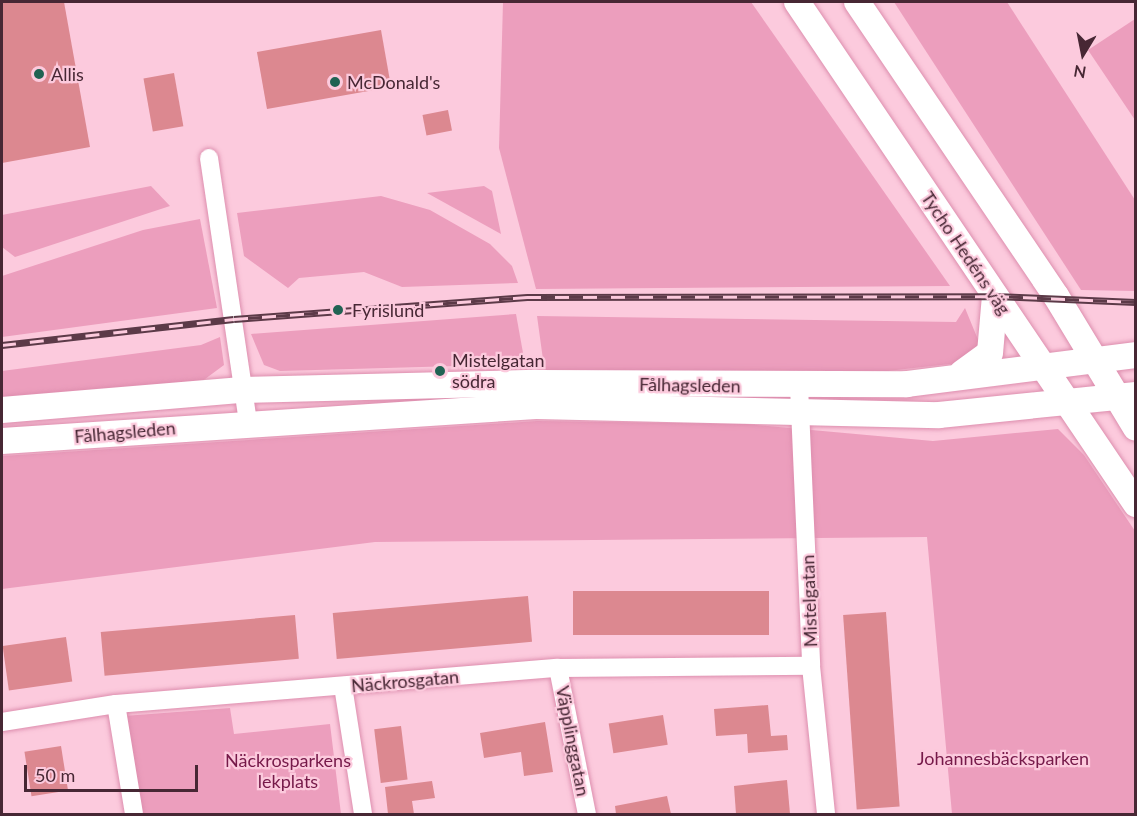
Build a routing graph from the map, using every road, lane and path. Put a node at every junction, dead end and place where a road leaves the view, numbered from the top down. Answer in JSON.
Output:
{"nodes":[{"id":1,"x":797,"y":2,"type":"edge"},
{"id":2,"x":857,"y":2,"type":"edge"},
{"id":3,"x":209,"y":158,"type":"dead end"},
{"id":4,"x":995,"y":296,"type":"junction"},
{"id":5,"x":1136,"y":355,"type":"edge"},
{"id":6,"x":1091,"y":357,"type":"junction"},
{"id":7,"x":1040,"y":364,"type":"junction"},
{"id":8,"x":952,"y":377,"type":"junction"},
{"id":9,"x":243,"y":390,"type":"junction"},
{"id":10,"x":1125,"y":396,"type":"edge"},
{"id":11,"x":801,"y":398,"type":"junction"},
{"id":12,"x":1065,"y":402,"type":"junction"},
{"id":13,"x":2,"y":410,"type":"edge"},
{"id":14,"x":248,"y":422,"type":"junction"},
{"id":15,"x":1136,"y":428,"type":"edge"},
{"id":16,"x":2,"y":441,"type":"edge"},
{"id":17,"x":1136,"y":504,"type":"edge"},
{"id":18,"x":811,"y":666,"type":"junction"},
{"id":19,"x":558,"y":668,"type":"junction"},
{"id":20,"x":343,"y":686,"type":"junction"},
{"id":21,"x":116,"y":704,"type":"junction"},
{"id":22,"x":2,"y":722,"type":"edge"},
{"id":23,"x":134,"y":814,"type":"edge"},
{"id":24,"x":363,"y":814,"type":"edge"},
{"id":25,"x":587,"y":814,"type":"edge"},
{"id":26,"x":826,"y":814,"type":"edge"}],
"edges":[{"from":1,"to":4,"type":"street","name":"Tycho Hedéns väg"},
{"from":2,"to":6,"type":"street"},
{"from":3,"to":9,"type":"street"},
{"from":4,"to":7,"type":"street","name":"Tycho Hedéns väg"},
{"from":4,"to":8,"type":"street"},
{"from":5,"to":6,"type":"street","name":"Fålhagsleden"},
{"from":6,"to":7,"type":"street","name":"Fålhagsleden"},
{"from":6,"to":10,"type":"street"},
{"from":7,"to":8,"type":"street","name":"Fålhagsleden"},
{"from":7,"to":12,"type":"street","name":"Tycho Hedéns väg"},
{"from":8,"to":11,"type":"street","name":"Fålhagsleden"},
{"from":9,"to":11,"type":"street","name":"Fålhagsleden"},
{"from":9,"to":13,"type":"street","name":"Fålhagsleden"},
{"from":9,"to":14,"type":"street"},
{"from":10,"to":12,"type":"street","name":"Fålhagsleden"},
{"from":10,"to":15,"type":"street"},
{"from":11,"to":12,"type":"street","name":"Fålhagsleden"},
{"from":11,"to":14,"type":"street","name":"Fålhagsleden"},
{"from":11,"to":18,"type":"street","name":"Mistelgatan"},
{"from":12,"to":17,"type":"street","name":"Tycho Hedéns väg"},
{"from":14,"to":16,"type":"street","name":"Fålhagsleden"},
{"from":18,"to":19,"type":"street","name":"Näckrosgatan"},
{"from":18,"to":26,"type":"street","name":"Mistelgatan"},
{"from":19,"to":20,"type":"street","name":"Näckrosgatan"},
{"from":19,"to":25,"type":"street","name":"Väpplinggatan"},
{"from":20,"to":21,"type":"street","name":"Näckrosgatan"},
{"from":20,"to":24,"type":"street"},
{"from":21,"to":22,"type":"street","name":"Näckrosgatan"},
{"from":21,"to":23,"type":"street"}]}
